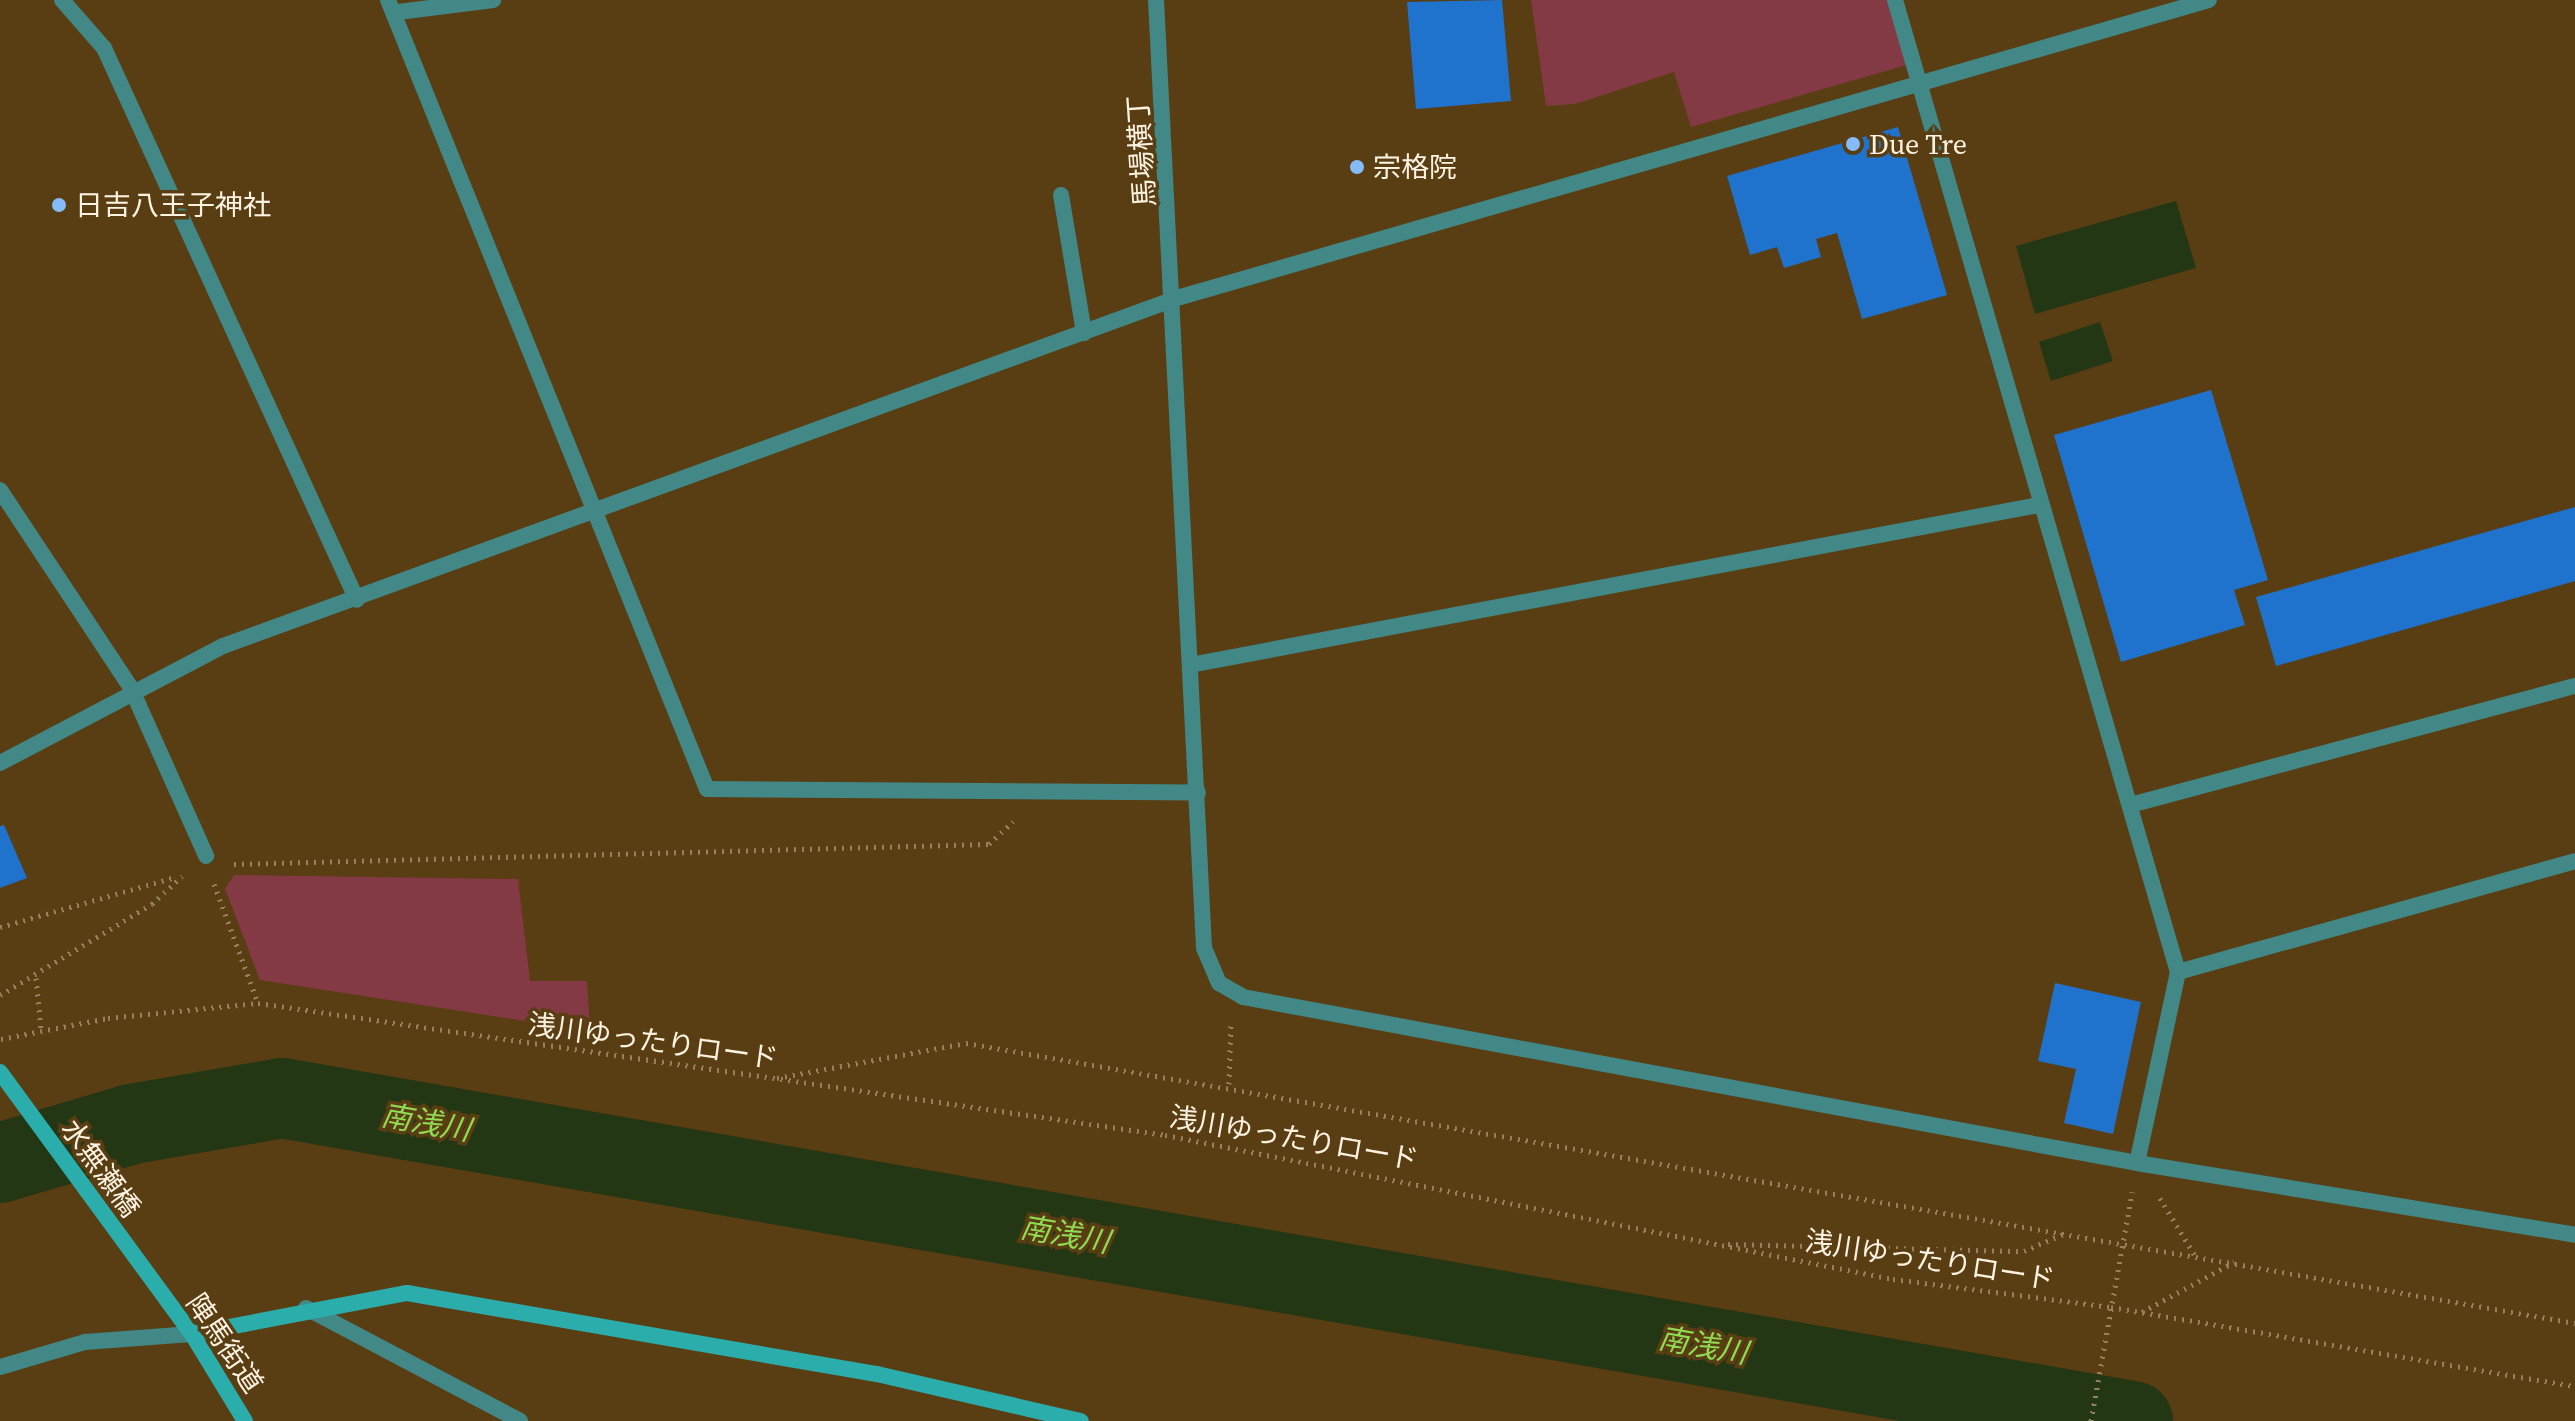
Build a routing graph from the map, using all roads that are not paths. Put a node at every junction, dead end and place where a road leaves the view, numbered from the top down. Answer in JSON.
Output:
{"nodes":[{"id":1,"x":62,"y":0,"type":"edge"},
{"id":2,"x":493,"y":0,"type":"edge"},
{"id":3,"x":1156,"y":0,"type":"edge"},
{"id":4,"x":1895,"y":0,"type":"edge"},
{"id":5,"x":2209,"y":0,"type":"edge"},
{"id":6,"x":393,"y":6,"type":"edge"},
{"id":7,"x":1924,"y":84,"type":"junction"},
{"id":8,"x":1061,"y":195,"type":"dead end"},
{"id":9,"x":1177,"y":298,"type":"junction"},
{"id":10,"x":1084,"y":333,"type":"junction"},
{"id":11,"x":0,"y":490,"type":"edge"},
{"id":12,"x":2039,"y":505,"type":"junction"},
{"id":13,"x":592,"y":514,"type":"junction"},
{"id":14,"x":357,"y":600,"type":"junction"},
{"id":15,"x":1190,"y":665,"type":"junction"},
{"id":16,"x":2575,"y":686,"type":"edge"},
{"id":17,"x":131,"y":688,"type":"junction"},
{"id":18,"x":0,"y":763,"type":"edge"},
{"id":19,"x":1198,"y":792,"type":"junction"},
{"id":20,"x":2134,"y":804,"type":"junction"},
{"id":21,"x":2575,"y":861,"type":"edge"},
{"id":22,"x":208,"y":862,"type":"road end"},
{"id":23,"x":2178,"y":972,"type":"junction"},
{"id":24,"x":0,"y":1072,"type":"edge"},
{"id":25,"x":2142,"y":1164,"type":"junction"},
{"id":26,"x":2575,"y":1235,"type":"edge"},
{"id":27,"x":161,"y":1294,"type":"joint"},
{"id":28,"x":305,"y":1308,"type":"junction"},
{"id":29,"x":192,"y":1334,"type":"junction"},
{"id":30,"x":0,"y":1367,"type":"edge"},
{"id":31,"x":245,"y":1421,"type":"edge"},
{"id":32,"x":520,"y":1421,"type":"edge"},
{"id":33,"x":1081,"y":1421,"type":"edge"}],
"edges":[{"from":1,"to":14,"type":"street"},
{"from":2,"to":6,"type":"street"},
{"from":3,"to":9,"type":"street","name":"馬場横丁"},
{"from":4,"to":7,"type":"street"},
{"from":5,"to":7,"type":"street"},
{"from":6,"to":13,"type":"street"},
{"from":7,"to":9,"type":"street"},
{"from":7,"to":12,"type":"street"},
{"from":8,"to":10,"type":"street"},
{"from":9,"to":10,"type":"street"},
{"from":9,"to":15,"type":"street","name":"馬場横丁"},
{"from":10,"to":13,"type":"street"},
{"from":11,"to":17,"type":"street"},
{"from":12,"to":15,"type":"street"},
{"from":12,"to":20,"type":"street"},
{"from":13,"to":14,"type":"street"},
{"from":13,"to":19,"type":"street"},
{"from":14,"to":17,"type":"street"},
{"from":15,"to":19,"type":"street","name":"馬場横丁"},
{"from":16,"to":20,"type":"street"},
{"from":17,"to":18,"type":"street"},
{"from":17,"to":22,"type":"street"},
{"from":19,"to":25,"type":"street","name":"馬場横丁"},
{"from":20,"to":23,"type":"street"},
{"from":21,"to":23,"type":"street"},
{"from":23,"to":25,"type":"street"},
{"from":24,"to":27,"type":"street","name":"水無瀬橋"},
{"from":25,"to":26,"type":"street","name":"馬場横丁"},
{"from":27,"to":29,"type":"street","name":"陣馬街道"},
{"from":28,"to":29,"type":"street"},
{"from":28,"to":32,"type":"street"},
{"from":28,"to":33,"type":"street"},
{"from":29,"to":30,"type":"street"},
{"from":29,"to":31,"type":"street","name":"陣馬街道"}]}
